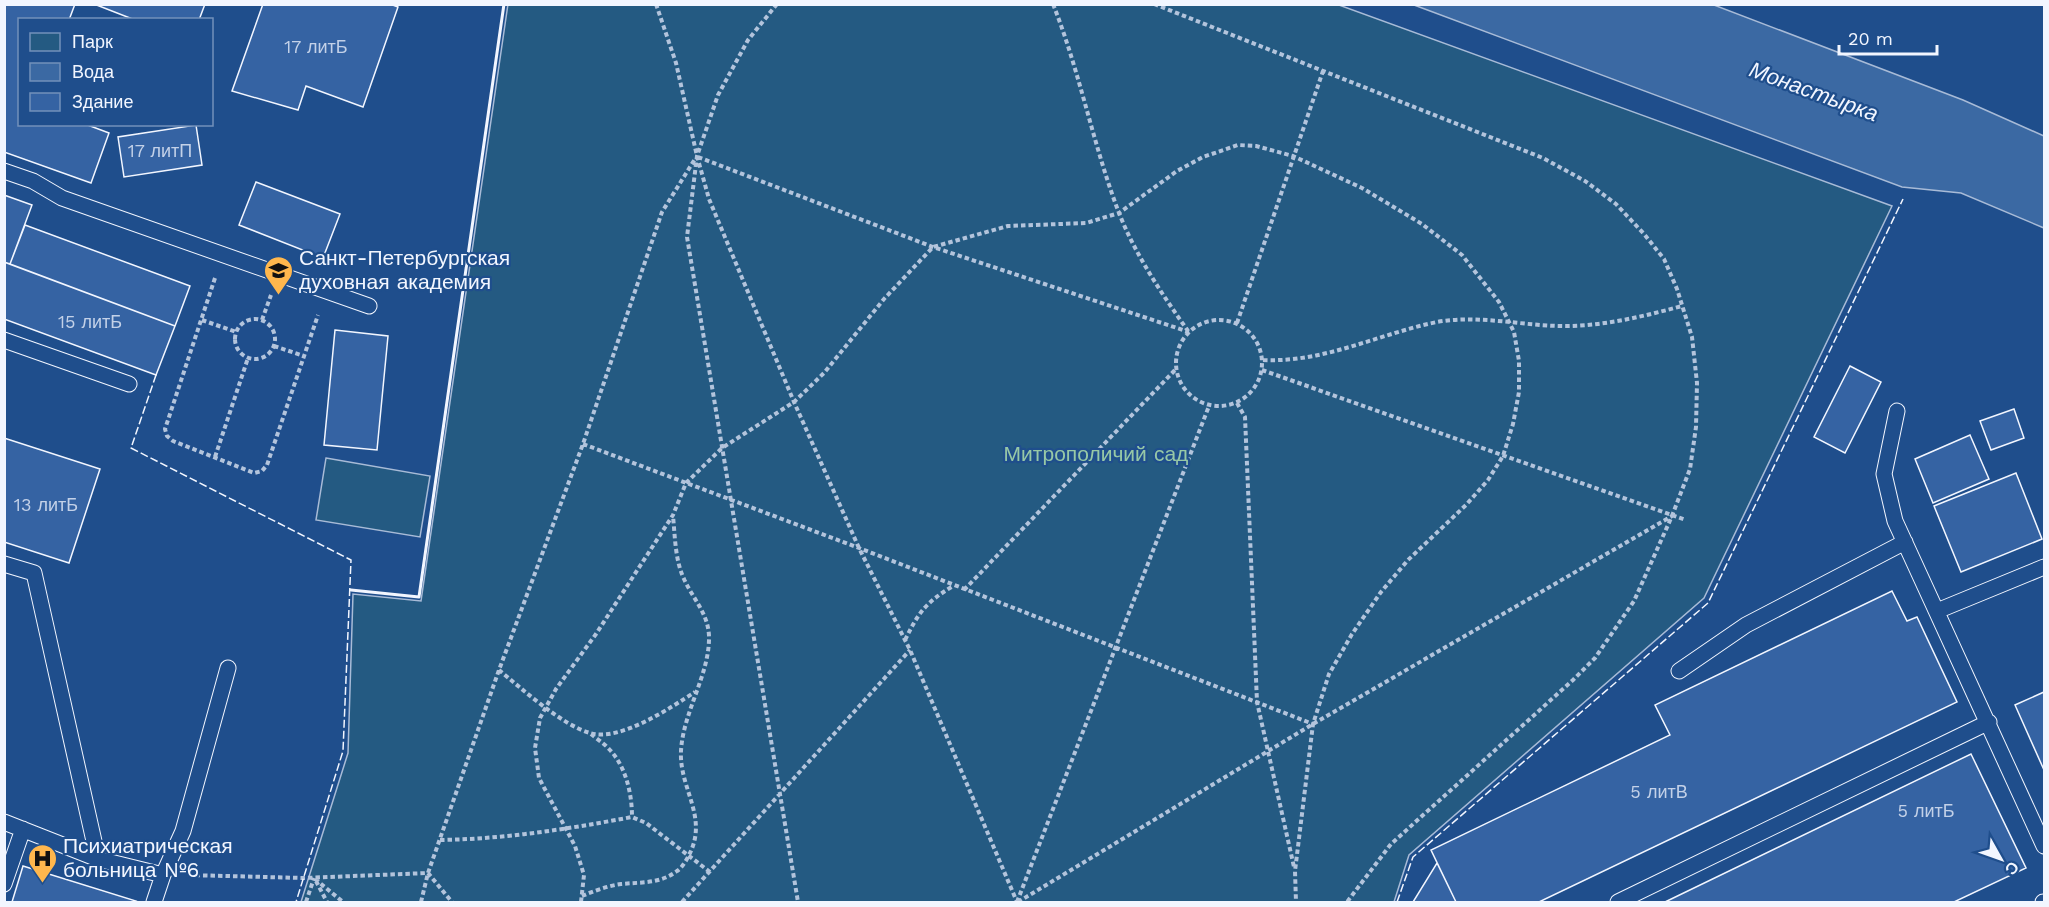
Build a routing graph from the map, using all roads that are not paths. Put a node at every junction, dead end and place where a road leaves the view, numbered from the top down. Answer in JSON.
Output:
{"nodes":[{"id":1,"x":4,"y":171,"type":"edge"},
{"id":2,"x":369,"y":306,"type":"dead end"},
{"id":3,"x":4,"y":340,"type":"edge"},
{"id":4,"x":129,"y":384,"type":"dead end"},
{"id":5,"x":1897,"y":411,"type":"dead end"},
{"id":6,"x":1905,"y":542,"type":"junction"},
{"id":7,"x":4,"y":564,"type":"edge"},
{"id":8,"x":2044,"y":567,"type":"edge"},
{"id":9,"x":1937,"y":611,"type":"junction"},
{"id":10,"x":228,"y":668,"type":"dead end"},
{"id":11,"x":1679,"y":671,"type":"dead end"},
{"id":12,"x":1989,"y":722,"type":"junction"},
{"id":13,"x":4,"y":822,"type":"edge"},
{"id":14,"x":23,"y":829,"type":"junction"},
{"id":15,"x":2044,"y":846,"type":"edge"},
{"id":16,"x":98,"y":859,"type":"junction"},
{"id":17,"x":163,"y":875,"type":"junction"},
{"id":18,"x":4,"y":884,"type":"edge"},
{"id":19,"x":154,"y":903,"type":"edge"},
{"id":20,"x":1618,"y":903,"type":"edge"}],
"edges":[{"from":1,"to":2,"type":"lane"},
{"from":3,"to":4,"type":"lane"},
{"from":5,"to":6,"type":"lane"},
{"from":6,"to":9,"type":"lane"},
{"from":6,"to":11,"type":"lane"},
{"from":7,"to":16,"type":"lane"},
{"from":8,"to":9,"type":"lane"},
{"from":9,"to":12,"type":"lane"},
{"from":10,"to":17,"type":"lane"},
{"from":12,"to":15,"type":"lane"},
{"from":12,"to":20,"type":"lane"},
{"from":13,"to":14,"type":"lane"},
{"from":14,"to":16,"type":"lane"},
{"from":14,"to":18,"type":"lane"},
{"from":16,"to":17,"type":"lane"},
{"from":17,"to":19,"type":"lane"}]}
